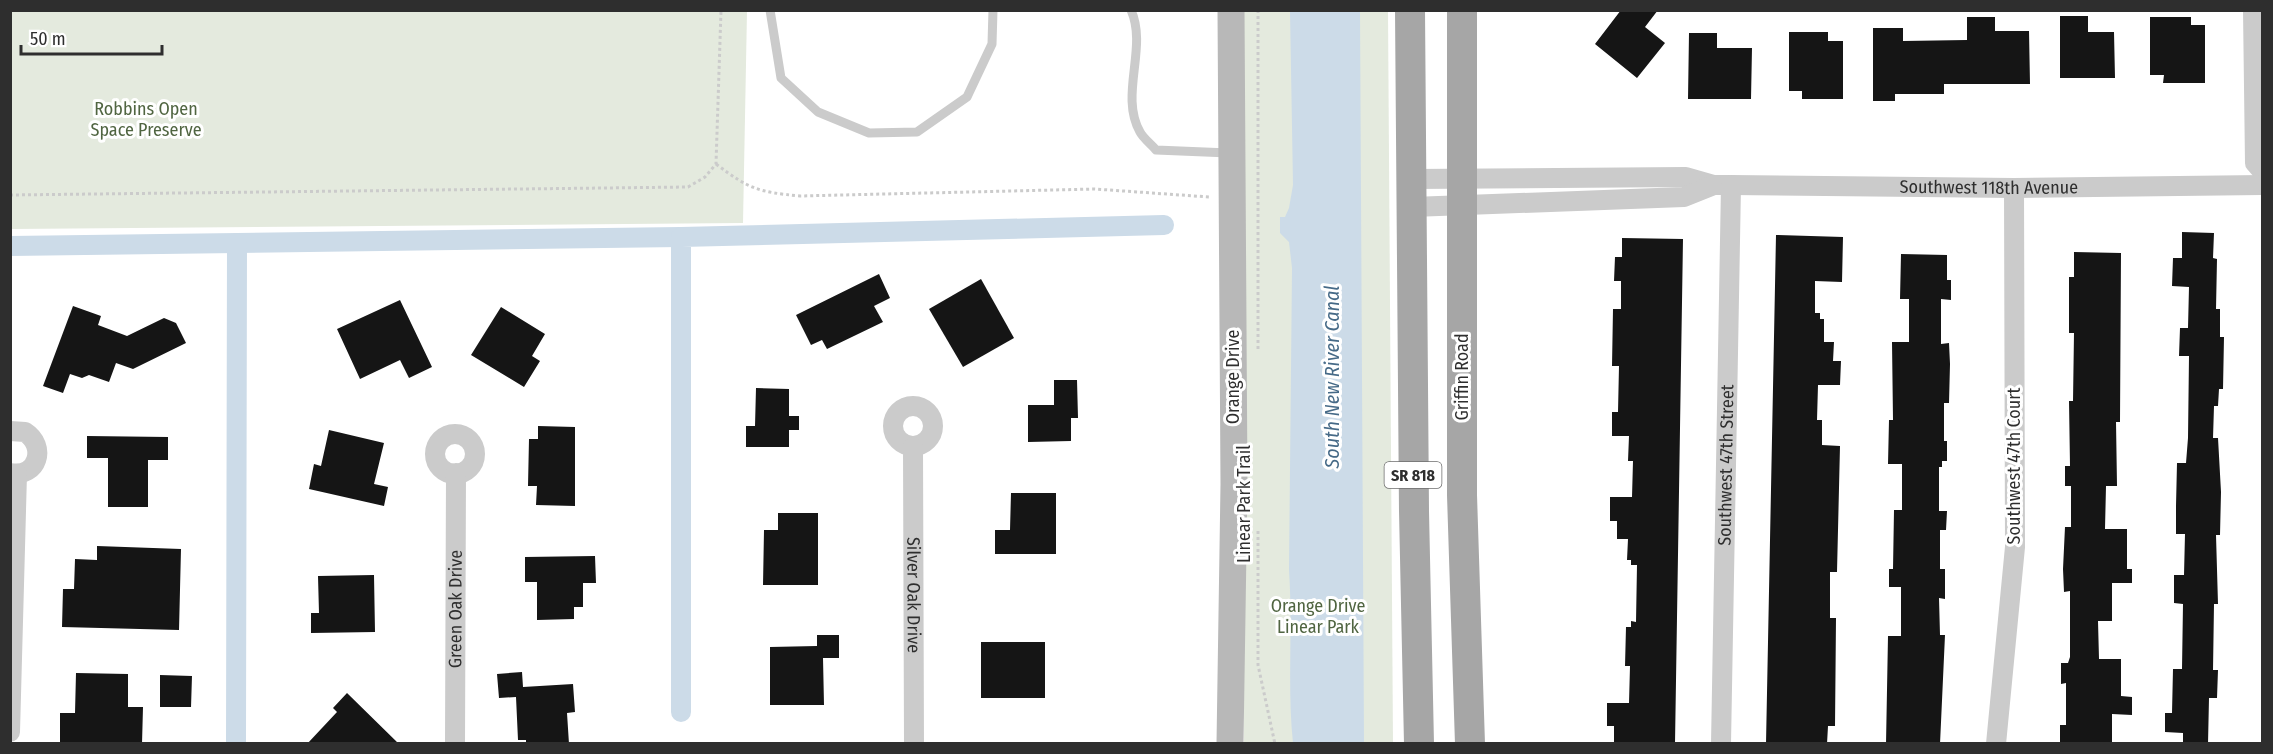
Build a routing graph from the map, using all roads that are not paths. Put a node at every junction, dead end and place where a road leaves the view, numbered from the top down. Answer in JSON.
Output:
{"nodes":[{"id":1,"x":770,"y":10,"type":"edge"},
{"id":2,"x":993,"y":10,"type":"edge"},
{"id":3,"x":1131,"y":10,"type":"edge"},
{"id":4,"x":1231,"y":10,"type":"edge"},
{"id":5,"x":1410,"y":10,"type":"edge"},
{"id":6,"x":1462,"y":10,"type":"edge"},
{"id":7,"x":2253,"y":10,"type":"edge"},
{"id":8,"x":2258,"y":32,"type":"edge"},
{"id":9,"x":1232,"y":153,"type":"junction"},
{"id":10,"x":2262,"y":171,"type":"edge"},
{"id":11,"x":1723,"y":185,"type":"junction"},
{"id":12,"x":2262,"y":185,"type":"edge"},
{"id":13,"x":2014,"y":188,"type":"junction"},
{"id":14,"x":1412,"y":193,"type":"junction"},
{"id":15,"x":1462,"y":193,"type":"junction"},
{"id":16,"x":10,"y":431,"type":"edge"},
{"id":17,"x":913,"y":447,"type":"dead end"},
{"id":18,"x":14,"y":473,"type":"edge"},
{"id":19,"x":456,"y":473,"type":"dead end"},
{"id":20,"x":10,"y":732,"type":"edge"},
{"id":21,"x":455,"y":744,"type":"edge"},
{"id":22,"x":914,"y":744,"type":"edge"},
{"id":23,"x":1230,"y":744,"type":"edge"},
{"id":24,"x":1419,"y":744,"type":"edge"},
{"id":25,"x":1470,"y":744,"type":"edge"},
{"id":26,"x":1720,"y":744,"type":"edge"},
{"id":27,"x":1996,"y":744,"type":"edge"}],
"edges":[{"from":1,"to":2,"type":"lane"},
{"from":3,"to":9,"type":"lane"},
{"from":4,"to":9,"type":"street","name":"Orange Drive"},
{"from":5,"to":14,"type":"main road","number":"SR 818"},
{"from":6,"to":15,"type":"main road","name":"Griffin Road","number":"SR 818"},
{"from":7,"to":8,"type":"street"},
{"from":8,"to":10,"type":"street"},
{"from":9,"to":23,"type":"street","name":"Orange Drive"},
{"from":11,"to":13,"type":"street","name":"Southwest 118th Avenue"},
{"from":11,"to":15,"type":"street","name":"Southwest 118th Avenue"},
{"from":11,"to":15,"type":"street","name":"Southwest 118th Avenue"},
{"from":11,"to":26,"type":"street","name":"Southwest 47th Street"},
{"from":12,"to":13,"type":"street","name":"Southwest 118th Avenue"},
{"from":13,"to":27,"type":"street","name":"Southwest 47th Court"},
{"from":14,"to":15,"type":"street","name":"Southwest 118th Avenue"},
{"from":14,"to":15,"type":"street","name":"Southwest 118th Avenue"},
{"from":14,"to":24,"type":"main road","number":"SR 818"},
{"from":15,"to":25,"type":"main road","name":"Griffin Road","number":"SR 818"},
{"from":16,"to":18,"type":"street"},
{"from":17,"to":22,"type":"street","name":"Silver Oak Drive"},
{"from":18,"to":20,"type":"street"},
{"from":19,"to":21,"type":"street","name":"Green Oak Drive"}]}
